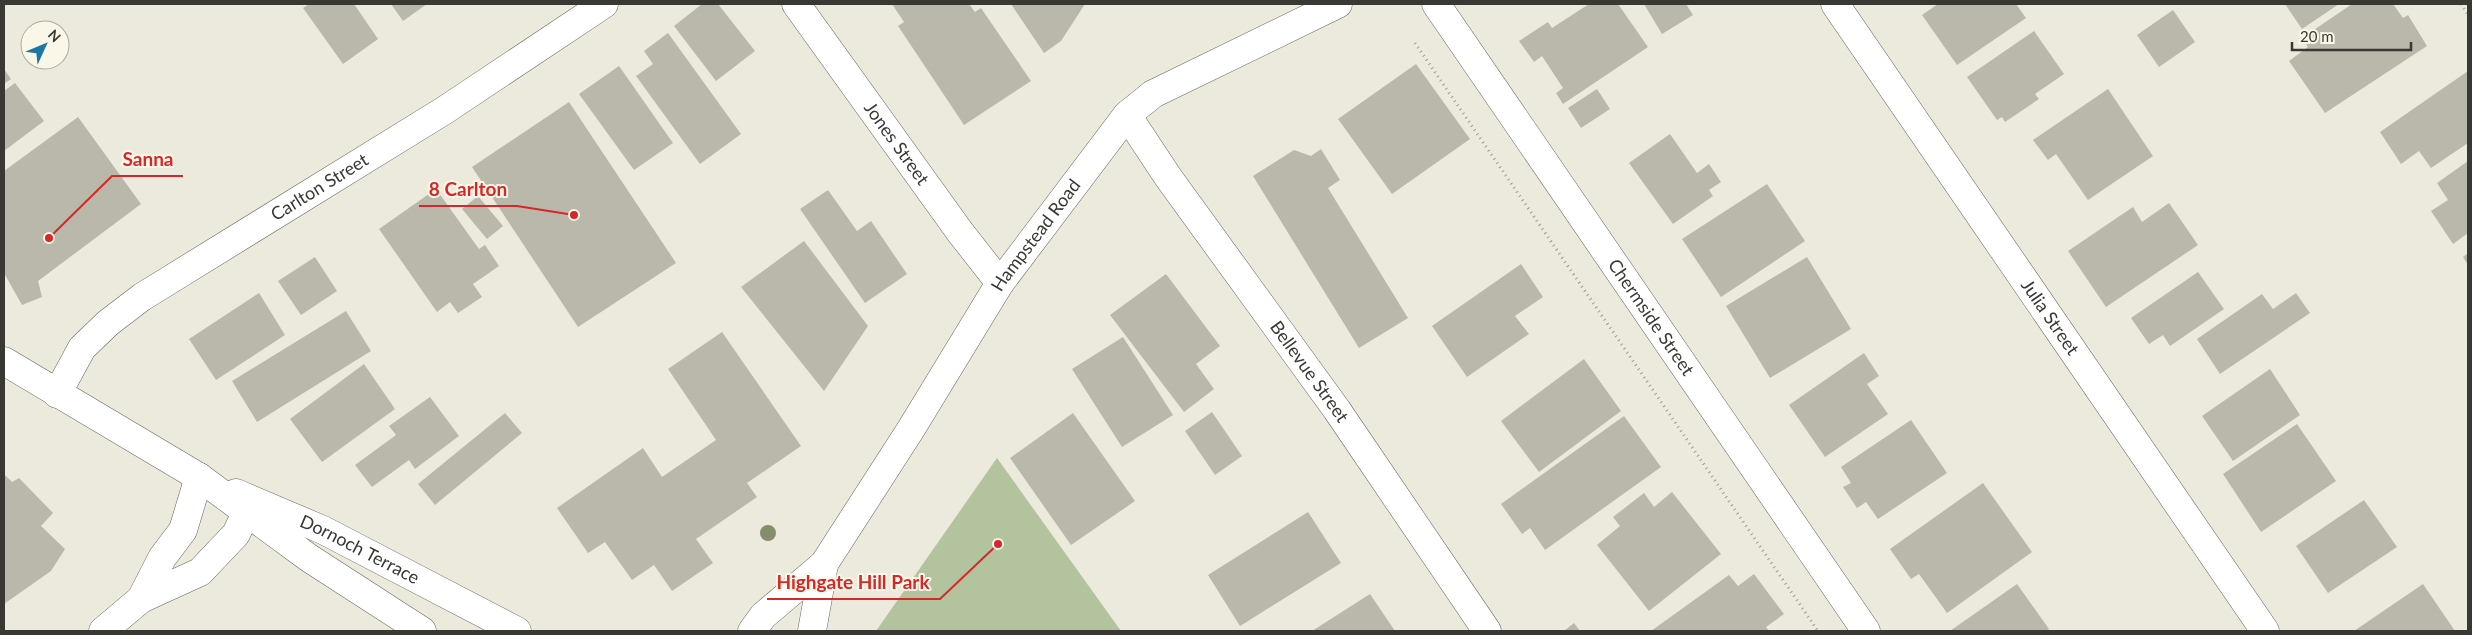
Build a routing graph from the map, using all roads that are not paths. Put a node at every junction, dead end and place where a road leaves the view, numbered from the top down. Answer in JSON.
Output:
{"nodes":[{"id":1,"x":604,"y":4,"type":"edge"},
{"id":2,"x":796,"y":4,"type":"edge"},
{"id":3,"x":1338,"y":4,"type":"edge"},
{"id":4,"x":1436,"y":4,"type":"edge"},
{"id":5,"x":1835,"y":4,"type":"edge"},
{"id":6,"x":1127,"y":115,"type":"junction"},
{"id":7,"x":1000,"y":284,"type":"junction"},
{"id":8,"x":4,"y":361,"type":"edge"},
{"id":9,"x":57,"y":394,"type":"junction"},
{"id":10,"x":199,"y":478,"type":"junction"},
{"id":11,"x":248,"y":506,"type":"junction"},
{"id":12,"x":824,"y":564,"type":"junction"},
{"id":13,"x":140,"y":599,"type":"junction"},
{"id":14,"x":103,"y":631,"type":"edge"},
{"id":15,"x":422,"y":631,"type":"edge"},
{"id":16,"x":517,"y":631,"type":"edge"},
{"id":17,"x":752,"y":631,"type":"edge"},
{"id":18,"x":812,"y":631,"type":"edge"},
{"id":19,"x":1487,"y":631,"type":"edge"},
{"id":20,"x":1866,"y":631,"type":"edge"},
{"id":21,"x":2265,"y":631,"type":"edge"}],
"edges":[{"from":1,"to":9,"type":"street","name":"Carlton Street"},
{"from":2,"to":7,"type":"street","name":"Jones Street"},
{"from":3,"to":6,"type":"street","name":"Hampstead Road"},
{"from":4,"to":20,"type":"street","name":"Chermside Street"},
{"from":5,"to":21,"type":"street","name":"Julia Street"},
{"from":6,"to":7,"type":"street","name":"Hampstead Road"},
{"from":6,"to":19,"type":"street","name":"Bellevue Street"},
{"from":7,"to":12,"type":"street","name":"Hampstead Road"},
{"from":8,"to":9,"type":"street","name":"Dornoch Terrace"},
{"from":9,"to":10,"type":"street","name":"Dornoch Terrace"},
{"from":10,"to":11,"type":"street","name":"Dornoch Terrace"},
{"from":10,"to":13,"type":"street"},
{"from":11,"to":13,"type":"street"},
{"from":11,"to":15,"type":"street","name":"Dornoch Terrace"},
{"from":11,"to":16,"type":"street","name":"Dornoch Terrace"},
{"from":12,"to":17,"type":"street","name":"Hampstead Road"},
{"from":12,"to":18,"type":"street","name":"Hampstead Road"},
{"from":13,"to":14,"type":"street"}]}
